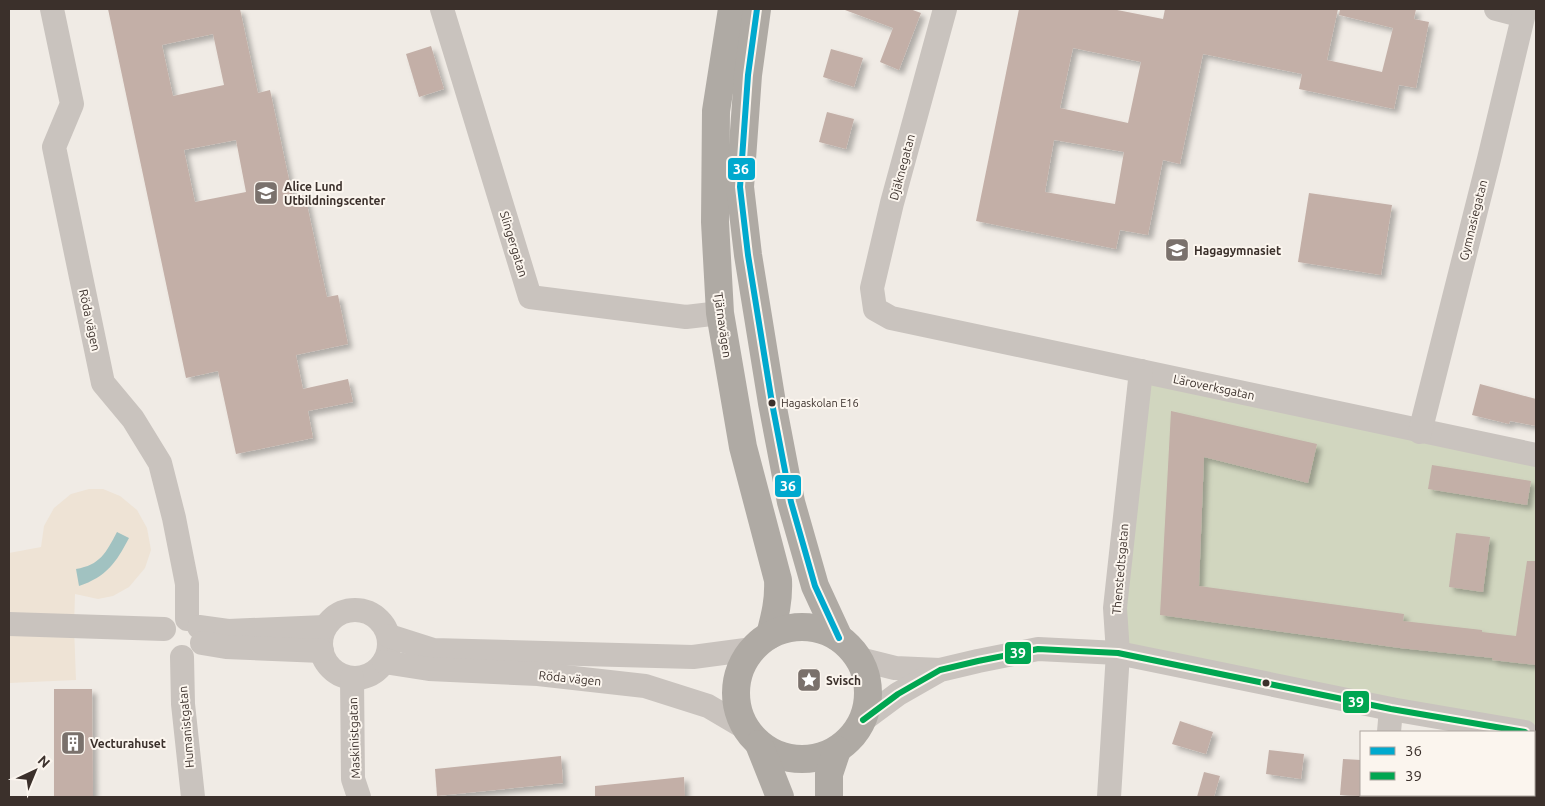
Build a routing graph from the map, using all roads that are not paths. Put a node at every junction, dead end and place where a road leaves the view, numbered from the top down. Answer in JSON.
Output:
{"nodes":[{"id":1,"x":52,"y":9,"type":"edge"},
{"id":2,"x":442,"y":9,"type":"edge"},
{"id":3,"x":732,"y":9,"type":"edge"},
{"id":4,"x":757,"y":9,"type":"edge"},
{"id":5,"x":946,"y":9,"type":"edge"},
{"id":6,"x":1496,"y":9,"type":"edge"},
{"id":7,"x":1524,"y":12,"type":"edge"},
{"id":8,"x":720,"y":313,"type":"junction"},
{"id":9,"x":891,"y":318,"type":"joint"},
{"id":10,"x":1141,"y":371,"type":"junction"},
{"id":11,"x":1420,"y":432,"type":"junction"},
{"id":12,"x":1536,"y":455,"type":"edge"},
{"id":13,"x":9,"y":624,"type":"edge"},
{"id":14,"x":325,"y":628,"type":"junction"},
{"id":15,"x":196,"y":630,"type":"junction"},
{"id":16,"x":9,"y":633,"type":"edge"},
{"id":17,"x":164,"y":635,"type":"junction"},
{"id":18,"x":389,"y":636,"type":"junction"},
{"id":19,"x":839,"y":638,"type":"junction"},
{"id":20,"x":762,"y":642,"type":"junction"},
{"id":21,"x":322,"y":651,"type":"junction"},
{"id":22,"x":1118,"y":653,"type":"junction"},
{"id":23,"x":182,"y":657,"type":"junction"},
{"id":24,"x":859,"y":659,"type":"junction"},
{"id":25,"x":384,"y":662,"type":"junction"},
{"id":26,"x":940,"y":670,"type":"junction"},
{"id":27,"x":352,"y":678,"type":"junction"},
{"id":28,"x":1391,"y":709,"type":"junction"},
{"id":29,"x":863,"y":720,"type":"junction"},
{"id":30,"x":1389,"y":731,"type":"edge"},
{"id":31,"x":1520,"y":731,"type":"edge"},
{"id":32,"x":753,"y":736,"type":"junction"},
{"id":33,"x":837,"y":750,"type":"junction"},
{"id":34,"x":193,"y":797,"type":"edge"},
{"id":35,"x":360,"y":797,"type":"edge"},
{"id":36,"x":780,"y":797,"type":"edge"},
{"id":37,"x":829,"y":797,"type":"edge"},
{"id":38,"x":1109,"y":797,"type":"edge"}],
"edges":[{"from":1,"to":15,"type":"street","name":"Röda vägen"},
{"from":2,"to":8,"type":"street","name":"Slingergatan"},
{"from":3,"to":8,"type":"highway","name":"Tjärnavägen"},
{"from":4,"to":19,"type":"highway"},
{"from":5,"to":9,"type":"street","name":"Djäknegatan"},
{"from":6,"to":7,"type":"street"},
{"from":7,"to":11,"type":"street","name":"Gymnasiegatan"},
{"from":8,"to":20,"type":"highway","name":"Tjärnavägen"},
{"from":9,"to":10,"type":"street","name":"Läroverksgatan"},
{"from":10,"to":11,"type":"street","name":"Läroverksgatan"},
{"from":10,"to":22,"type":"street","name":"Thenstedtsgatan"},
{"from":11,"to":12,"type":"street","name":"Läroverksgatan"},
{"from":13,"to":17,"type":"street"},
{"from":14,"to":15,"type":"street"},
{"from":14,"to":18,"type":"street"},
{"from":14,"to":21,"type":"street"},
{"from":15,"to":17,"type":"street"},
{"from":15,"to":21,"type":"street"},
{"from":15,"to":23,"type":"street"},
{"from":16,"to":17,"type":"street"},
{"from":17,"to":23,"type":"street"},
{"from":18,"to":20,"type":"street","name":"Röda vägen"},
{"from":18,"to":25,"type":"street"},
{"from":19,"to":20,"type":"highway"},
{"from":19,"to":24,"type":"highway"},
{"from":20,"to":32,"type":"highway"},
{"from":21,"to":27,"type":"street"},
{"from":22,"to":26,"type":"street"},
{"from":22,"to":28,"type":"street"},
{"from":22,"to":38,"type":"street","name":"Thenstedtsgatan"},
{"from":23,"to":34,"type":"street","name":"Humanistgatan"},
{"from":24,"to":26,"type":"street"},
{"from":24,"to":29,"type":"highway"},
{"from":25,"to":27,"type":"street"},
{"from":25,"to":32,"type":"street","name":"Röda vägen"},
{"from":26,"to":29,"type":"street"},
{"from":27,"to":35,"type":"street","name":"Maskinistgatan"},
{"from":28,"to":30,"type":"street"},
{"from":28,"to":31,"type":"street"},
{"from":29,"to":33,"type":"highway"},
{"from":32,"to":33,"type":"highway"},
{"from":32,"to":36,"type":"highway"},
{"from":33,"to":37,"type":"highway"}]}
